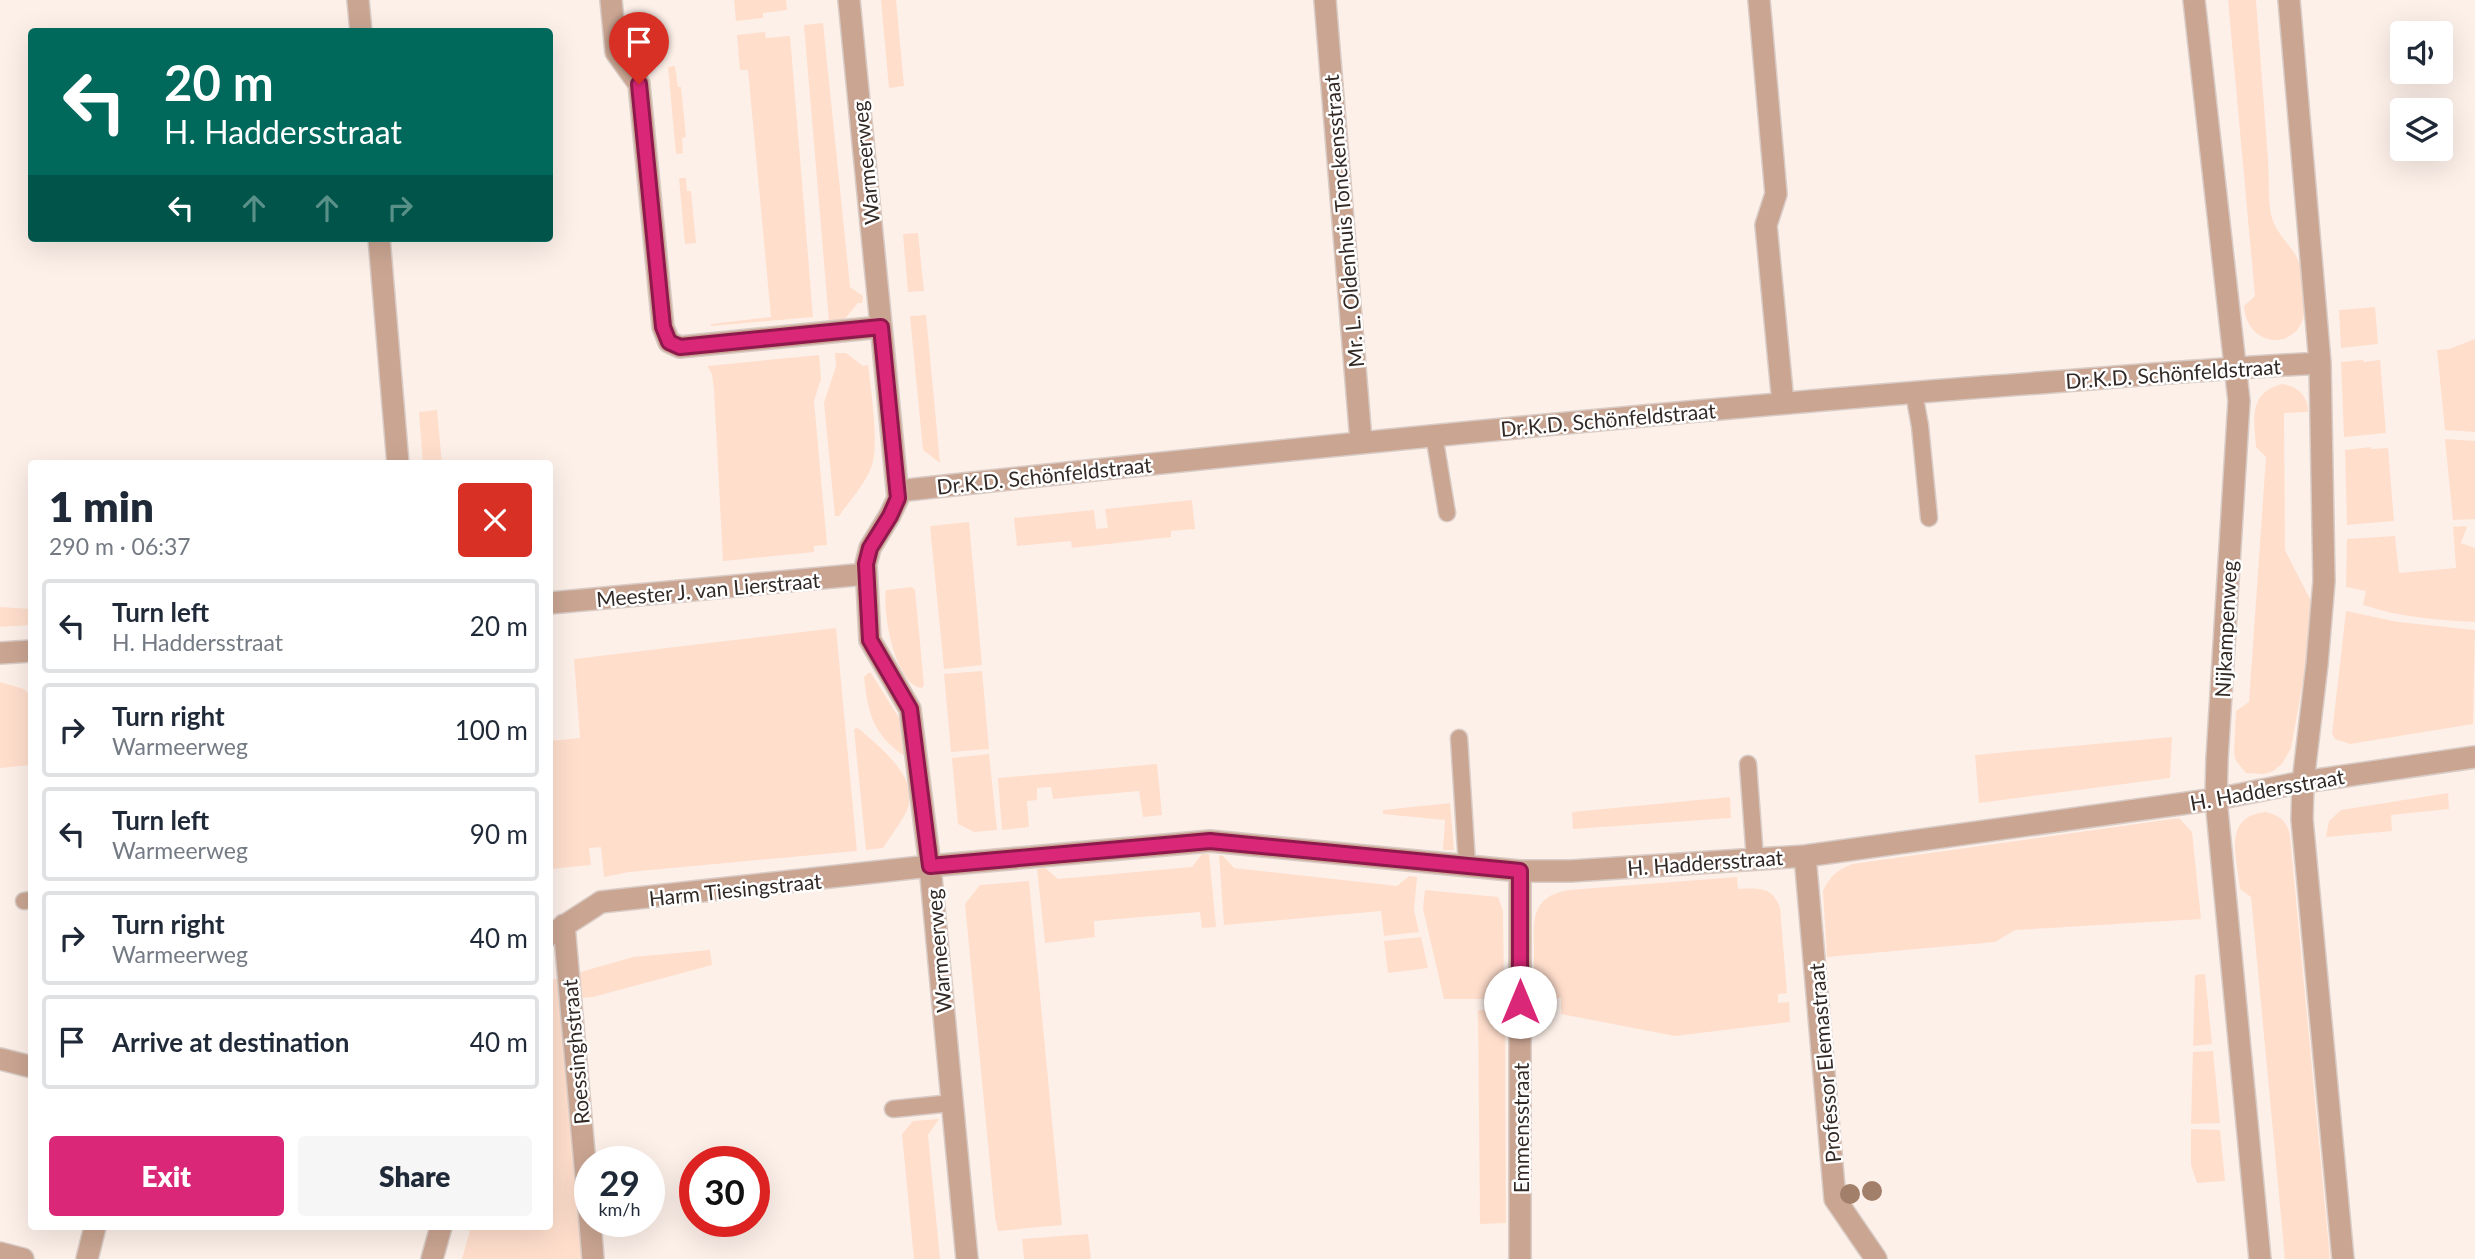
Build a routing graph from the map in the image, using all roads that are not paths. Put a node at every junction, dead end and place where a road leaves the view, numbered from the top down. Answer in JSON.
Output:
{"nodes":[{"id":1,"x":358,"y":0,"type":"edge"},
{"id":2,"x":611,"y":0,"type":"edge"},
{"id":3,"x":849,"y":0,"type":"edge"},
{"id":4,"x":1325,"y":0,"type":"edge"},
{"id":5,"x":1759,"y":0,"type":"edge"},
{"id":6,"x":2194,"y":0,"type":"edge"},
{"id":7,"x":2289,"y":0,"type":"edge"},
{"id":8,"x":361,"y":28,"type":"edge"},
{"id":9,"x":379,"y":242,"type":"edge"},
{"id":10,"x":881,"y":327,"type":"junction"},
{"id":11,"x":2320,"y":363,"type":"junction"},
{"id":12,"x":2233,"y":368,"type":"junction"},
{"id":13,"x":1914,"y":393,"type":"junction"},
{"id":14,"x":1783,"y":402,"type":"junction"},
{"id":15,"x":1434,"y":435,"type":"junction"},
{"id":16,"x":1361,"y":441,"type":"junction"},
{"id":17,"x":398,"y":460,"type":"edge"},
{"id":18,"x":898,"y":491,"type":"junction"},
{"id":19,"x":1447,"y":513,"type":"dead end"},
{"id":20,"x":1929,"y":518,"type":"dead end"},
{"id":21,"x":866,"y":574,"type":"junction"},
{"id":22,"x":553,"y":603,"type":"edge"},
{"id":23,"x":28,"y":651,"type":"edge"},
{"id":24,"x":0,"y":653,"type":"edge"},
{"id":25,"x":1459,"y":738,"type":"dead end"},
{"id":26,"x":2475,"y":756,"type":"edge"},
{"id":27,"x":1748,"y":764,"type":"dead end"},
{"id":28,"x":2303,"y":782,"type":"junction"},
{"id":29,"x":2217,"y":799,"type":"junction"},
{"id":30,"x":1805,"y":856,"type":"junction"},
{"id":31,"x":1755,"y":859,"type":"junction"},
{"id":32,"x":1467,"y":865,"type":"junction"},
{"id":33,"x":930,"y":866,"type":"junction"},
{"id":34,"x":1520,"y":871,"type":"junction"},
{"id":35,"x":557,"y":930,"type":"edge"},
{"id":36,"x":0,"y":1059,"type":"edge"},
{"id":37,"x":28,"y":1066,"type":"edge"},
{"id":38,"x":952,"y":1103,"type":"junction"},
{"id":39,"x":893,"y":1109,"type":"dead end"},
{"id":40,"x":581,"y":1146,"type":"edge"},
{"id":41,"x":94,"y":1230,"type":"edge"},
{"id":42,"x":440,"y":1230,"type":"edge"},
{"id":43,"x":591,"y":1237,"type":"edge"},
{"id":44,"x":0,"y":1253,"type":"edge"},
{"id":45,"x":23,"y":1259,"type":"edge"},
{"id":46,"x":87,"y":1259,"type":"edge"},
{"id":47,"x":432,"y":1259,"type":"edge"},
{"id":48,"x":593,"y":1259,"type":"edge"},
{"id":49,"x":967,"y":1259,"type":"edge"},
{"id":50,"x":1520,"y":1259,"type":"edge"},
{"id":51,"x":1876,"y":1259,"type":"edge"},
{"id":52,"x":2260,"y":1259,"type":"edge"},
{"id":53,"x":2343,"y":1259,"type":"edge"}],
"edges":[{"from":1,"to":8,"type":"street"},
{"from":2,"to":10,"type":"street"},
{"from":3,"to":10,"type":"street","name":"Warmeerweg"},
{"from":4,"to":16,"type":"street","name":"Mr. L. Oldenhuis Tonckensstraat"},
{"from":5,"to":14,"type":"street"},
{"from":6,"to":12,"type":"street","name":"Nijkampenweg"},
{"from":7,"to":11,"type":"street"},
{"from":9,"to":17,"type":"street"},
{"from":10,"to":18,"type":"street","name":"Warmeerweg"},
{"from":11,"to":12,"type":"street","name":"Dr.K.D. Schönfeldstraat"},
{"from":11,"to":28,"type":"street"},
{"from":12,"to":13,"type":"street","name":"Dr.K.D. Schönfeldstraat"},
{"from":12,"to":29,"type":"street","name":"Nijkampenweg"},
{"from":13,"to":14,"type":"street","name":"Dr.K.D. Schönfeldstraat"},
{"from":13,"to":20,"type":"lane"},
{"from":14,"to":15,"type":"street","name":"Dr.K.D. Schönfeldstraat"},
{"from":15,"to":16,"type":"street","name":"Dr.K.D. Schönfeldstraat"},
{"from":15,"to":19,"type":"lane"},
{"from":16,"to":18,"type":"street","name":"Dr.K.D. Schönfeldstraat"},
{"from":18,"to":21,"type":"street","name":"Warmeerweg"},
{"from":21,"to":22,"type":"street","name":"Meester J. van Lierstraat"},
{"from":21,"to":33,"type":"street","name":"Warmeerweg"},
{"from":23,"to":24,"type":"street"},
{"from":25,"to":32,"type":"lane"},
{"from":26,"to":28,"type":"street","name":"H. Haddersstraat"},
{"from":27,"to":31,"type":"lane"},
{"from":28,"to":29,"type":"street","name":"H. Haddersstraat"},
{"from":28,"to":53,"type":"street"},
{"from":29,"to":30,"type":"street","name":"H. Haddersstraat"},
{"from":29,"to":52,"type":"street","name":"Nijkampenweg"},
{"from":30,"to":31,"type":"street","name":"H. Haddersstraat"},
{"from":30,"to":51,"type":"street","name":"Professor Elemastraat"},
{"from":31,"to":34,"type":"street","name":"H. Haddersstraat"},
{"from":32,"to":33,"type":"street","name":"H. Haddersstraat"},
{"from":32,"to":34,"type":"street","name":"H. Haddersstraat"},
{"from":33,"to":35,"type":"street","name":"Harm Tiesingstraat"},
{"from":33,"to":38,"type":"street","name":"Warmeerweg"},
{"from":34,"to":50,"type":"street","name":"Emmensstraat"},
{"from":35,"to":40,"type":"street","name":"Roessinghstraat"},
{"from":36,"to":37,"type":"street"},
{"from":38,"to":39,"type":"lane"},
{"from":38,"to":49,"type":"street","name":"Warmeerweg"},
{"from":41,"to":46,"type":"street"},
{"from":42,"to":47,"type":"street"},
{"from":43,"to":48,"type":"street","name":"Roessinghstraat"},
{"from":44,"to":45,"type":"street"}]}
